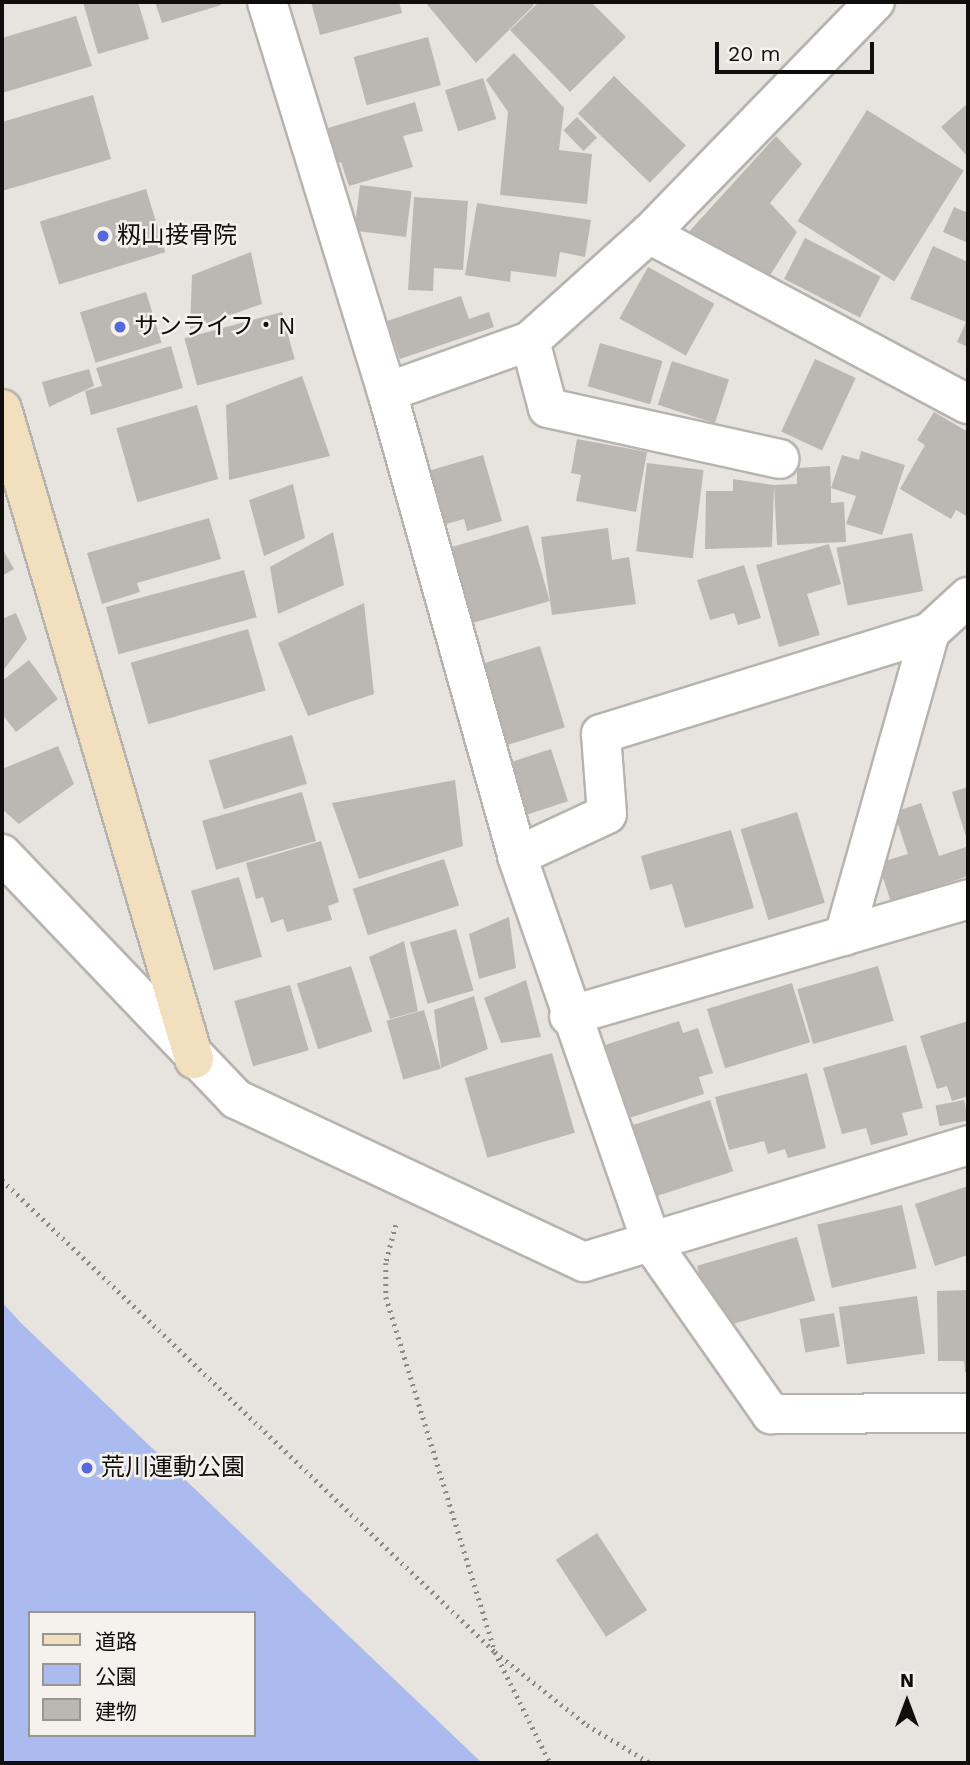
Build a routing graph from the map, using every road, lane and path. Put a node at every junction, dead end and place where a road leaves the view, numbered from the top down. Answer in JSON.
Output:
{"nodes":[{"id":1,"x":267,"y":2,"type":"edge"},
{"id":2,"x":875,"y":2,"type":"edge"},
{"id":3,"x":649,"y":234,"type":"junction"},
{"id":4,"x":530,"y":341,"type":"junction"},
{"id":5,"x":387,"y":392,"type":"junction"},
{"id":6,"x":968,"y":404,"type":"edge"},
{"id":7,"x":2,"y":409,"type":"edge"},
{"id":8,"x":779,"y":459,"type":"dead end"},
{"id":9,"x":968,"y":597,"type":"edge"},
{"id":10,"x":930,"y":632,"type":"junction"},
{"id":11,"x":2,"y":854,"type":"edge"},
{"id":12,"x":517,"y":856,"type":"junction"},
{"id":13,"x":968,"y":899,"type":"edge"},
{"id":14,"x":844,"y":936,"type":"junction"},
{"id":15,"x":569,"y":1016,"type":"junction"},
{"id":16,"x":194,"y":1059,"type":"junction"},
{"id":17,"x":968,"y":1145,"type":"edge"},
{"id":18,"x":2,"y":1180,"type":"edge"},
{"id":19,"x":410,"y":1181,"type":"junction"},
{"id":20,"x":652,"y":1244,"type":"junction"},
{"id":21,"x":968,"y":1413,"type":"edge"},
{"id":22,"x":495,"y":1652,"type":"junction"},
{"id":23,"x":550,"y":1763,"type":"edge"},
{"id":24,"x":650,"y":1763,"type":"edge"}],
"edges":[{"from":1,"to":5,"type":"street"},
{"from":2,"to":3,"type":"street"},
{"from":3,"to":4,"type":"street"},
{"from":3,"to":6,"type":"street"},
{"from":4,"to":5,"type":"street"},
{"from":4,"to":8,"type":"street"},
{"from":5,"to":12,"type":"street"},
{"from":7,"to":16,"type":"street"},
{"from":9,"to":10,"type":"street"},
{"from":10,"to":12,"type":"street"},
{"from":10,"to":14,"type":"street"},
{"from":11,"to":16,"type":"street"},
{"from":12,"to":15,"type":"street"},
{"from":13,"to":14,"type":"street"},
{"from":14,"to":15,"type":"street"},
{"from":15,"to":20,"type":"street"},
{"from":16,"to":19,"type":"street"},
{"from":17,"to":20,"type":"street"},
{"from":18,"to":22,"type":"path"},
{"from":19,"to":20,"type":"street"},
{"from":19,"to":22,"type":"path"},
{"from":20,"to":21,"type":"street"},
{"from":22,"to":23,"type":"path"},
{"from":22,"to":24,"type":"path"}]}
